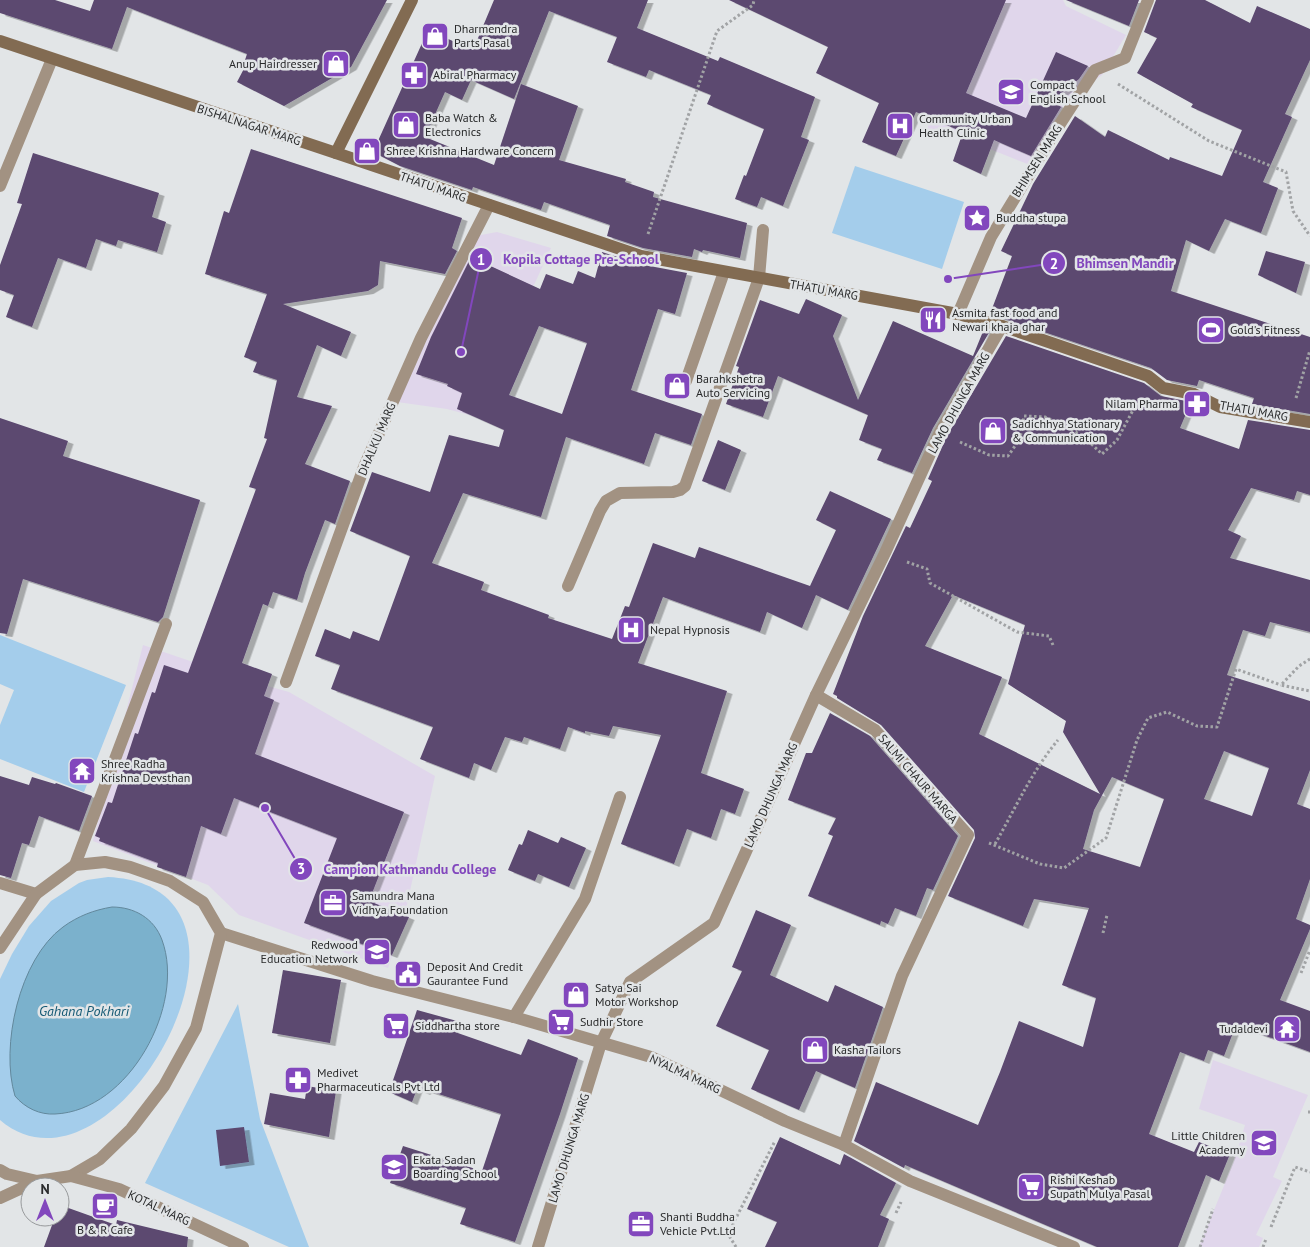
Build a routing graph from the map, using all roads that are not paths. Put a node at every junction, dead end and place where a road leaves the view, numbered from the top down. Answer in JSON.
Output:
{"nodes":[{"id":1,"x":412,"y":0,"type":"edge"},
{"id":2,"x":1148,"y":0,"type":"edge"},
{"id":3,"x":0,"y":41,"type":"edge"},
{"id":4,"x":52,"y":59,"type":"junction"},
{"id":5,"x":336,"y":153,"type":"junction"},
{"id":6,"x":0,"y":186,"type":"edge"},
{"id":7,"x":489,"y":206,"type":"junction"},
{"id":8,"x":763,"y":230,"type":"dead end"},
{"id":9,"x":724,"y":272,"type":"junction"},
{"id":10,"x":759,"y":278,"type":"junction"},
{"id":11,"x":958,"y":314,"type":"junction"},
{"id":12,"x":1002,"y":326,"type":"junction"},
{"id":13,"x":686,"y":381,"type":"dead end"},
{"id":14,"x":1310,"y":422,"type":"edge"},
{"id":15,"x":568,"y":586,"type":"dead end"},
{"id":16,"x":166,"y":624,"type":"dead end"},
{"id":17,"x":286,"y":682,"type":"dead end"},
{"id":18,"x":816,"y":695,"type":"junction"},
{"id":19,"x":620,"y":797,"type":"dead end"},
{"id":20,"x":75,"y":865,"type":"junction"},
{"id":21,"x":0,"y":883,"type":"edge"},
{"id":22,"x":36,"y":894,"type":"junction"},
{"id":23,"x":221,"y":933,"type":"junction"},
{"id":24,"x":0,"y":948,"type":"edge"},
{"id":25,"x":514,"y":1017,"type":"junction"},
{"id":26,"x":601,"y":1043,"type":"junction"},
{"id":27,"x":844,"y":1145,"type":"junction"},
{"id":28,"x":0,"y":1170,"type":"edge"},
{"id":29,"x":71,"y":1176,"type":"junction"},
{"id":30,"x":20,"y":1177,"type":"edge"},
{"id":31,"x":64,"y":1177,"type":"edge"},
{"id":32,"x":20,"y":1189,"type":"edge"},
{"id":33,"x":0,"y":1198,"type":"edge"},
{"id":34,"x":243,"y":1247,"type":"edge"},
{"id":35,"x":538,"y":1247,"type":"edge"},
{"id":36,"x":1074,"y":1247,"type":"edge"}],
"edges":[{"from":1,"to":5,"type":"main road"},
{"from":2,"to":11,"type":"street","name":"BHIMSEN MARG"},
{"from":3,"to":4,"type":"main road","name":"BISHALNAGAR MARG"},
{"from":4,"to":5,"type":"main road","name":"BISHALNAGAR MARG"},
{"from":4,"to":6,"type":"street"},
{"from":5,"to":7,"type":"main road","name":"THATU MARG"},
{"from":7,"to":9,"type":"main road","name":"THATU MARG"},
{"from":7,"to":17,"type":"street","name":"DHALKU MARG"},
{"from":8,"to":10,"type":"street"},
{"from":9,"to":10,"type":"main road","name":"THATU MARG"},
{"from":9,"to":13,"type":"street"},
{"from":10,"to":11,"type":"main road","name":"THATU MARG"},
{"from":10,"to":15,"type":"street"},
{"from":11,"to":12,"type":"main road","name":"THATU MARG"},
{"from":12,"to":14,"type":"main road","name":"THATU MARG"},
{"from":12,"to":18,"type":"street","name":"LAMO DHUNGA MARG"},
{"from":16,"to":20,"type":"street"},
{"from":18,"to":26,"type":"street","name":"LAMO DHUNGA MARG"},
{"from":18,"to":27,"type":"street","name":"SALMI CHAUR MARGA"},
{"from":19,"to":25,"type":"street"},
{"from":20,"to":22,"type":"street"},
{"from":20,"to":23,"type":"street"},
{"from":21,"to":22,"type":"street"},
{"from":22,"to":24,"type":"street"},
{"from":23,"to":25,"type":"street","name":"NYALMA MARG"},
{"from":23,"to":29,"type":"street"},
{"from":25,"to":26,"type":"street","name":"NYALMA MARG"},
{"from":26,"to":27,"type":"street","name":"NYALMA MARG"},
{"from":26,"to":35,"type":"street","name":"LAMO DHUNGA MARG"},
{"from":27,"to":36,"type":"street","name":"NYALMA MARG"},
{"from":28,"to":30,"type":"street"},
{"from":29,"to":31,"type":"street"},
{"from":29,"to":34,"type":"street","name":"KOTAL MARG"},
{"from":32,"to":33,"type":"street"}]}
